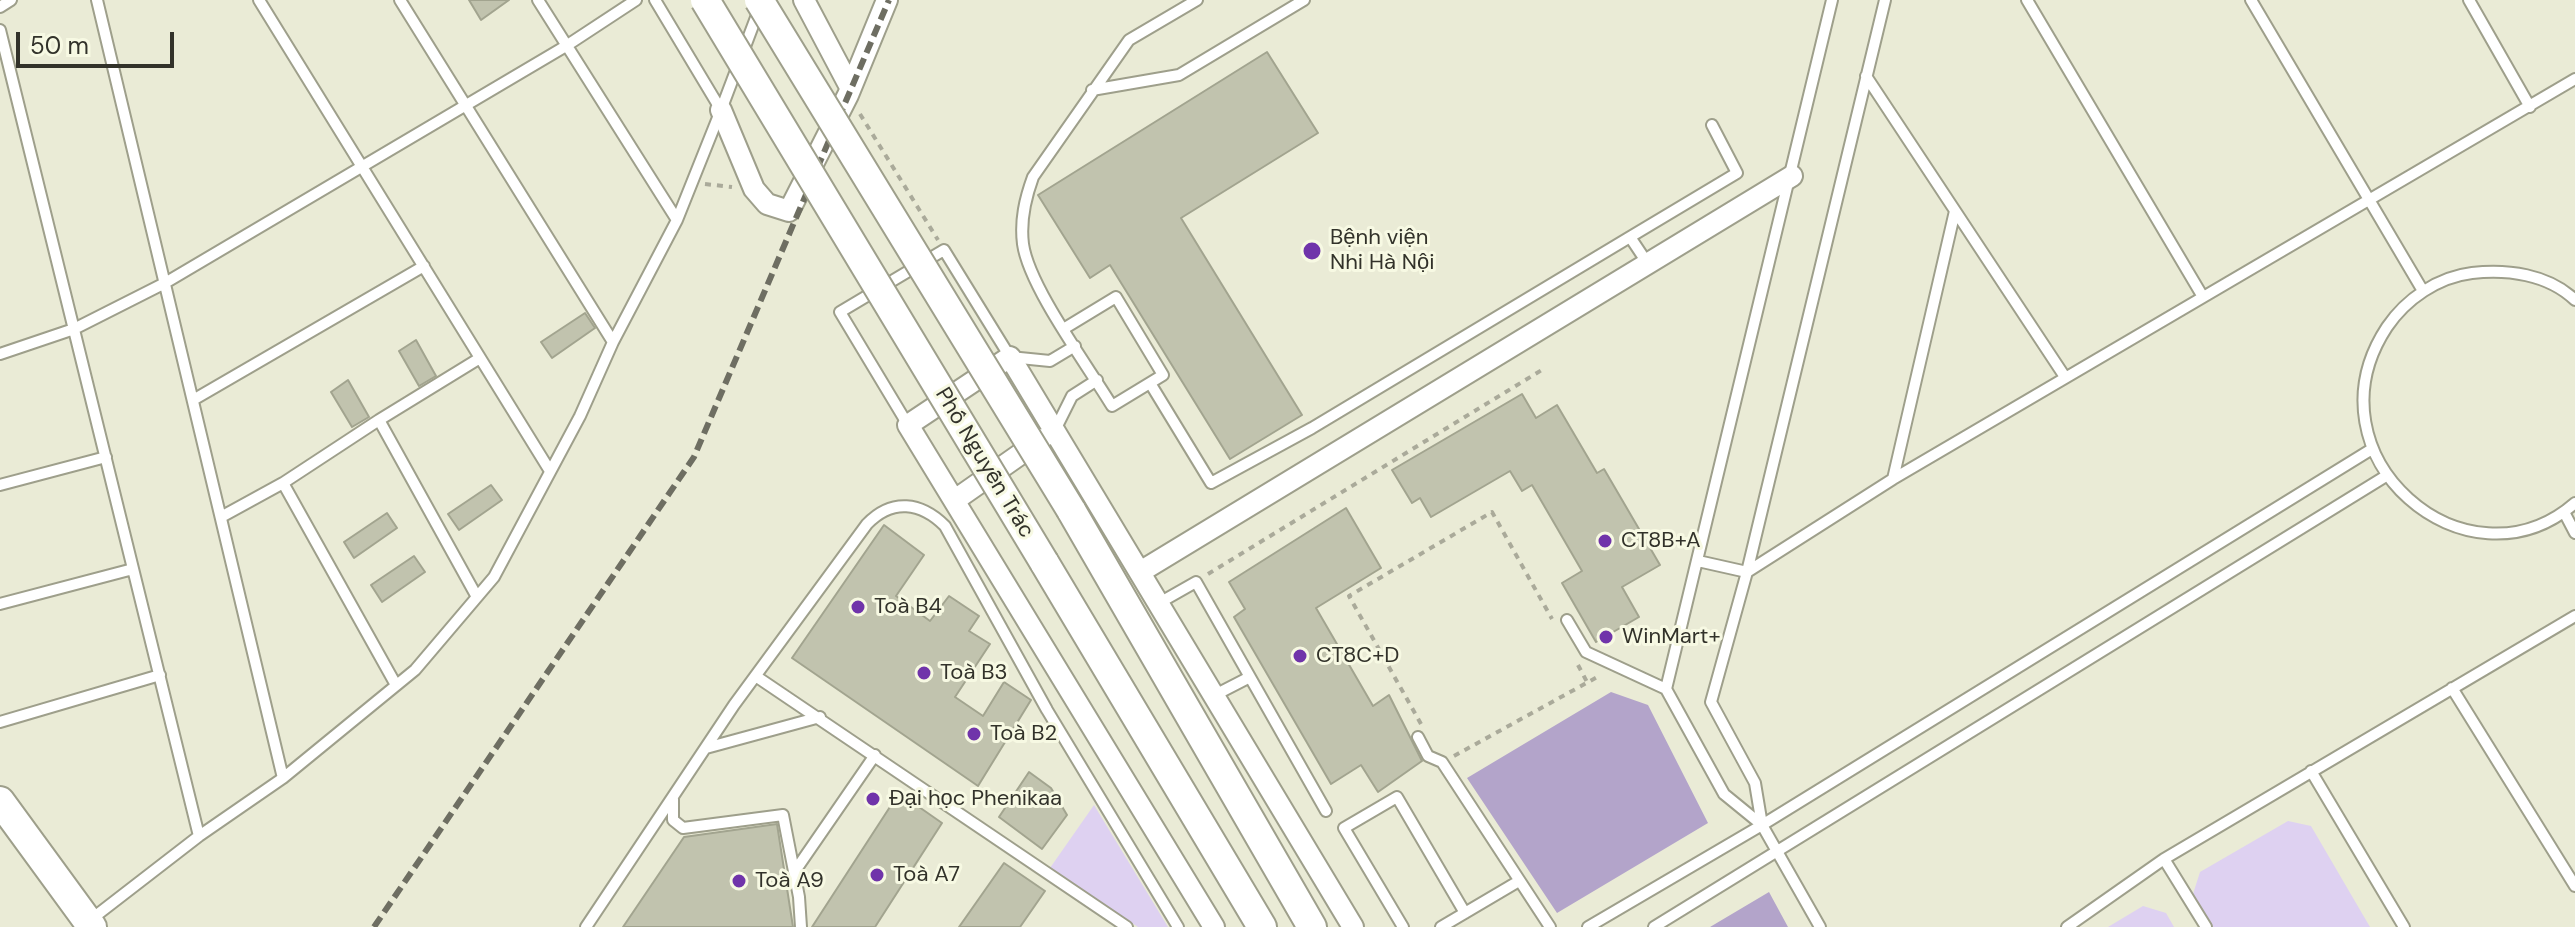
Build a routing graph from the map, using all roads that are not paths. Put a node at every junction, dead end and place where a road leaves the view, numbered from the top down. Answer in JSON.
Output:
{"nodes":[{"id":1,"x":11,"y":0,"type":"edge"},
{"id":2,"x":97,"y":0,"type":"edge"},
{"id":3,"x":259,"y":0,"type":"edge"},
{"id":4,"x":400,"y":0,"type":"edge"},
{"id":5,"x":538,"y":0,"type":"edge"},
{"id":6,"x":636,"y":0,"type":"edge"},
{"id":7,"x":655,"y":0,"type":"edge"},
{"id":8,"x":705,"y":0,"type":"edge"},
{"id":9,"x":761,"y":0,"type":"edge"},
{"id":10,"x":804,"y":0,"type":"edge"},
{"id":11,"x":887,"y":0,"type":"edge"},
{"id":12,"x":1197,"y":0,"type":"edge"},
{"id":13,"x":1304,"y":0,"type":"edge"},
{"id":14,"x":1832,"y":0,"type":"edge"},
{"id":15,"x":1885,"y":0,"type":"edge"},
{"id":16,"x":2027,"y":0,"type":"edge"},
{"id":17,"x":2251,"y":0,"type":"edge"},
{"id":18,"x":2469,"y":0,"type":"edge"},
{"id":19,"x":0,"y":7,"type":"edge"},
{"id":20,"x":0,"y":30,"type":"edge"},
{"id":21,"x":566,"y":46,"type":"junction"},
{"id":22,"x":1866,"y":76,"type":"junction"},
{"id":23,"x":2575,"y":79,"type":"edge"},
{"id":24,"x":1092,"y":90,"type":"junction"},
{"id":25,"x":852,"y":96,"type":"junction"},
{"id":26,"x":466,"y":106,"type":"junction"},
{"id":27,"x":2530,"y":107,"type":"junction"},
{"id":28,"x":721,"y":110,"type":"junction"},
{"id":29,"x":1712,"y":125,"type":"dead end"},
{"id":30,"x":362,"y":167,"type":"junction"},
{"id":31,"x":1792,"y":176,"type":"junction"},
{"id":32,"x":2371,"y":199,"type":"junction"},
{"id":33,"x":1955,"y":211,"type":"junction"},
{"id":34,"x":677,"y":220,"type":"junction"},
{"id":35,"x":1630,"y":237,"type":"junction"},
{"id":36,"x":1648,"y":264,"type":"junction"},
{"id":37,"x":424,"y":266,"type":"junction"},
{"id":38,"x":165,"y":283,"type":"junction"},
{"id":39,"x":2423,"y":291,"type":"junction"},
{"id":40,"x":2203,"y":297,"type":"junction"},
{"id":41,"x":2575,"y":300,"type":"edge"},
{"id":42,"x":1065,"y":328,"type":"junction"},
{"id":43,"x":74,"y":329,"type":"junction"},
{"id":44,"x":613,"y":342,"type":"junction"},
{"id":45,"x":1075,"y":346,"type":"junction"},
{"id":46,"x":0,"y":354,"type":"edge"},
{"id":47,"x":1010,"y":357,"type":"junction"},
{"id":48,"x":480,"y":358,"type":"junction"},
{"id":49,"x":2065,"y":377,"type":"junction"},
{"id":50,"x":1097,"y":380,"type":"junction"},
{"id":51,"x":1150,"y":383,"type":"junction"},
{"id":52,"x":193,"y":400,"type":"junction"},
{"id":53,"x":379,"y":420,"type":"junction"},
{"id":54,"x":908,"y":425,"type":"junction"},
{"id":55,"x":1055,"y":430,"type":"junction"},
{"id":56,"x":2372,"y":449,"type":"junction"},
{"id":57,"x":106,"y":457,"type":"junction"},
{"id":58,"x":550,"y":471,"type":"junction"},
{"id":59,"x":2386,"y":476,"type":"junction"},
{"id":60,"x":1893,"y":479,"type":"junction"},
{"id":61,"x":283,"y":483,"type":"junction"},
{"id":62,"x":0,"y":485,"type":"edge"},
{"id":63,"x":955,"y":500,"type":"junction"},
{"id":64,"x":2575,"y":503,"type":"edge"},
{"id":65,"x":2564,"y":512,"type":"junction"},
{"id":66,"x":221,"y":517,"type":"junction"},
{"id":67,"x":2575,"y":533,"type":"edge"},
{"id":68,"x":1698,"y":561,"type":"junction"},
{"id":69,"x":133,"y":569,"type":"junction"},
{"id":70,"x":1140,"y":572,"type":"junction"},
{"id":71,"x":1747,"y":572,"type":"junction"},
{"id":72,"x":477,"y":597,"type":"junction"},
{"id":73,"x":1159,"y":603,"type":"junction"},
{"id":74,"x":0,"y":604,"type":"edge"},
{"id":75,"x":2575,"y":616,"type":"edge"},
{"id":76,"x":1567,"y":620,"type":"dead end"},
{"id":77,"x":160,"y":675,"type":"junction"},
{"id":78,"x":757,"y":677,"type":"junction"},
{"id":79,"x":1248,"y":678,"type":"junction"},
{"id":80,"x":396,"y":685,"type":"junction"},
{"id":81,"x":2452,"y":688,"type":"junction"},
{"id":82,"x":1666,"y":689,"type":"junction"},
{"id":83,"x":1215,"y":695,"type":"junction"},
{"id":84,"x":820,"y":717,"type":"junction"},
{"id":85,"x":0,"y":722,"type":"edge"},
{"id":86,"x":1418,"y":737,"type":"dead end"},
{"id":87,"x":706,"y":748,"type":"junction"},
{"id":88,"x":875,"y":755,"type":"junction"},
{"id":89,"x":2311,"y":771,"type":"junction"},
{"id":90,"x":283,"y":778,"type":"junction"},
{"id":91,"x":674,"y":795,"type":"junction"},
{"id":92,"x":0,"y":801,"type":"edge"},
{"id":93,"x":1326,"y":811,"type":"dead end"},
{"id":94,"x":1762,"y":825,"type":"junction"},
{"id":95,"x":199,"y":836,"type":"junction"},
{"id":96,"x":1778,"y":850,"type":"junction"},
{"id":97,"x":2164,"y":859,"type":"junction"},
{"id":98,"x":795,"y":871,"type":"junction"},
{"id":99,"x":1519,"y":881,"type":"junction"},
{"id":100,"x":2575,"y":886,"type":"edge"},
{"id":101,"x":1465,"y":913,"type":"junction"},
{"id":102,"x":87,"y":925,"type":"edge"},
{"id":103,"x":586,"y":927,"type":"edge"},
{"id":104,"x":801,"y":927,"type":"edge"},
{"id":105,"x":1127,"y":927,"type":"edge"},
{"id":106,"x":1178,"y":927,"type":"edge"},
{"id":107,"x":1214,"y":927,"type":"edge"},
{"id":108,"x":1262,"y":927,"type":"edge"},
{"id":109,"x":1312,"y":927,"type":"edge"},
{"id":110,"x":1353,"y":927,"type":"edge"},
{"id":111,"x":1403,"y":927,"type":"edge"},
{"id":112,"x":1441,"y":927,"type":"edge"},
{"id":113,"x":1550,"y":927,"type":"edge"},
{"id":114,"x":1588,"y":927,"type":"edge"},
{"id":115,"x":1654,"y":927,"type":"edge"},
{"id":116,"x":1820,"y":927,"type":"edge"},
{"id":117,"x":2067,"y":927,"type":"edge"},
{"id":118,"x":2206,"y":927,"type":"edge"},
{"id":119,"x":2404,"y":927,"type":"edge"}],
"edges":[{"from":1,"to":19,"type":"lane"},
{"from":2,"to":38,"type":"lane"},
{"from":3,"to":30,"type":"lane"},
{"from":4,"to":26,"type":"lane"},
{"from":5,"to":21,"type":"lane"},
{"from":6,"to":21,"type":"lane"},
{"from":7,"to":28,"type":"lane"},
{"from":8,"to":108,"type":"main road","name":"Phố Nguyễn Trác","bridge":true},
{"from":9,"to":28,"type":"lane"},
{"from":9,"to":109,"type":"main road","bridge":true},
{"from":10,"to":25,"type":"street"},
{"from":11,"to":25,"type":"street"},
{"from":12,"to":24,"type":"lane"},
{"from":13,"to":24,"type":"lane"},
{"from":14,"to":31,"type":"lane"},
{"from":15,"to":22,"type":"lane"},
{"from":16,"to":40,"type":"lane"},
{"from":17,"to":32,"type":"lane"},
{"from":18,"to":27,"type":"lane"},
{"from":20,"to":43,"type":"lane"},
{"from":21,"to":26,"type":"lane"},
{"from":21,"to":34,"type":"lane"},
{"from":22,"to":33,"type":"lane"},
{"from":22,"to":71,"type":"lane"},
{"from":23,"to":27,"type":"lane"},
{"from":24,"to":42,"type":"lane"},
{"from":25,"to":28,"type":"street"},
{"from":26,"to":30,"type":"lane"},
{"from":26,"to":44,"type":"lane"},
{"from":27,"to":32,"type":"lane"},
{"from":28,"to":34,"type":"lane"},
{"from":29,"to":35,"type":"lane"},
{"from":30,"to":37,"type":"lane"},
{"from":30,"to":38,"type":"lane"},
{"from":31,"to":36,"type":"street"},
{"from":31,"to":68,"type":"lane"},
{"from":32,"to":39,"type":"lane"},
{"from":32,"to":40,"type":"lane"},
{"from":33,"to":49,"type":"lane"},
{"from":33,"to":60,"type":"lane"},
{"from":34,"to":44,"type":"lane"},
{"from":35,"to":36,"type":"lane"},
{"from":35,"to":51,"type":"lane"},
{"from":36,"to":70,"type":"street"},
{"from":37,"to":48,"type":"lane"},
{"from":37,"to":52,"type":"lane"},
{"from":38,"to":43,"type":"lane"},
{"from":38,"to":52,"type":"lane"},
{"from":39,"to":41,"type":"lane"},
{"from":39,"to":56,"type":"lane"},
{"from":40,"to":49,"type":"lane"},
{"from":42,"to":45,"type":"lane"},
{"from":42,"to":51,"type":"lane"},
{"from":43,"to":46,"type":"lane"},
{"from":43,"to":57,"type":"lane"},
{"from":44,"to":58,"type":"lane"},
{"from":45,"to":47,"type":"lane"},
{"from":45,"to":50,"type":"lane"},
{"from":47,"to":54,"type":"street"},
{"from":47,"to":54,"type":"lane"},
{"from":47,"to":55,"type":"street"},
{"from":48,"to":53,"type":"lane"},
{"from":48,"to":58,"type":"lane"},
{"from":49,"to":60,"type":"lane"},
{"from":50,"to":51,"type":"lane"},
{"from":50,"to":55,"type":"lane"},
{"from":52,"to":66,"type":"lane"},
{"from":53,"to":61,"type":"lane"},
{"from":53,"to":72,"type":"lane"},
{"from":54,"to":63,"type":"street","name":"Phố Nguyễn Trác"},
{"from":55,"to":63,"type":"street"},
{"from":55,"to":70,"type":"street"},
{"from":56,"to":59,"type":"lane"},
{"from":56,"to":94,"type":"lane"},
{"from":57,"to":62,"type":"lane"},
{"from":57,"to":69,"type":"lane"},
{"from":58,"to":72,"type":"lane"},
{"from":59,"to":65,"type":"lane"},
{"from":59,"to":96,"type":"lane"},
{"from":60,"to":71,"type":"lane"},
{"from":61,"to":66,"type":"lane"},
{"from":61,"to":80,"type":"lane"},
{"from":63,"to":107,"type":"street","name":"Phố Nguyễn Trác"},
{"from":64,"to":65,"type":"lane"},
{"from":65,"to":67,"type":"lane"},
{"from":66,"to":90,"type":"lane"},
{"from":68,"to":71,"type":"lane"},
{"from":68,"to":82,"type":"lane"},
{"from":69,"to":74,"type":"lane"},
{"from":69,"to":77,"type":"lane"},
{"from":70,"to":73,"type":"street"},
{"from":71,"to":94,"type":"lane"},
{"from":72,"to":80,"type":"lane"},
{"from":73,"to":79,"type":"lane"},
{"from":73,"to":83,"type":"street"},
{"from":75,"to":81,"type":"lane"},
{"from":76,"to":82,"type":"lane"},
{"from":77,"to":85,"type":"lane"},
{"from":77,"to":95,"type":"lane"},
{"from":78,"to":84,"type":"lane"},
{"from":78,"to":87,"type":"lane"},
{"from":78,"to":106,"type":"lane"},
{"from":79,"to":83,"type":"lane"},
{"from":79,"to":93,"type":"lane"},
{"from":80,"to":90,"type":"lane"},
{"from":81,"to":89,"type":"lane"},
{"from":81,"to":100,"type":"lane"},
{"from":82,"to":94,"type":"lane"},
{"from":83,"to":110,"type":"street"},
{"from":84,"to":87,"type":"lane"},
{"from":84,"to":88,"type":"lane"},
{"from":86,"to":99,"type":"lane"},
{"from":87,"to":91,"type":"lane"},
{"from":88,"to":98,"type":"lane"},
{"from":88,"to":105,"type":"lane"},
{"from":89,"to":97,"type":"lane"},
{"from":89,"to":119,"type":"lane"},
{"from":90,"to":95,"type":"lane"},
{"from":91,"to":98,"type":"lane"},
{"from":91,"to":103,"type":"lane"},
{"from":92,"to":102,"type":"main road"},
{"from":94,"to":96,"type":"lane"},
{"from":94,"to":114,"type":"lane"},
{"from":95,"to":102,"type":"lane"},
{"from":96,"to":115,"type":"lane"},
{"from":96,"to":116,"type":"lane"},
{"from":97,"to":117,"type":"lane"},
{"from":97,"to":118,"type":"lane"},
{"from":98,"to":104,"type":"lane"},
{"from":99,"to":101,"type":"lane"},
{"from":99,"to":113,"type":"lane"},
{"from":101,"to":111,"type":"lane"},
{"from":101,"to":112,"type":"lane"}]}
